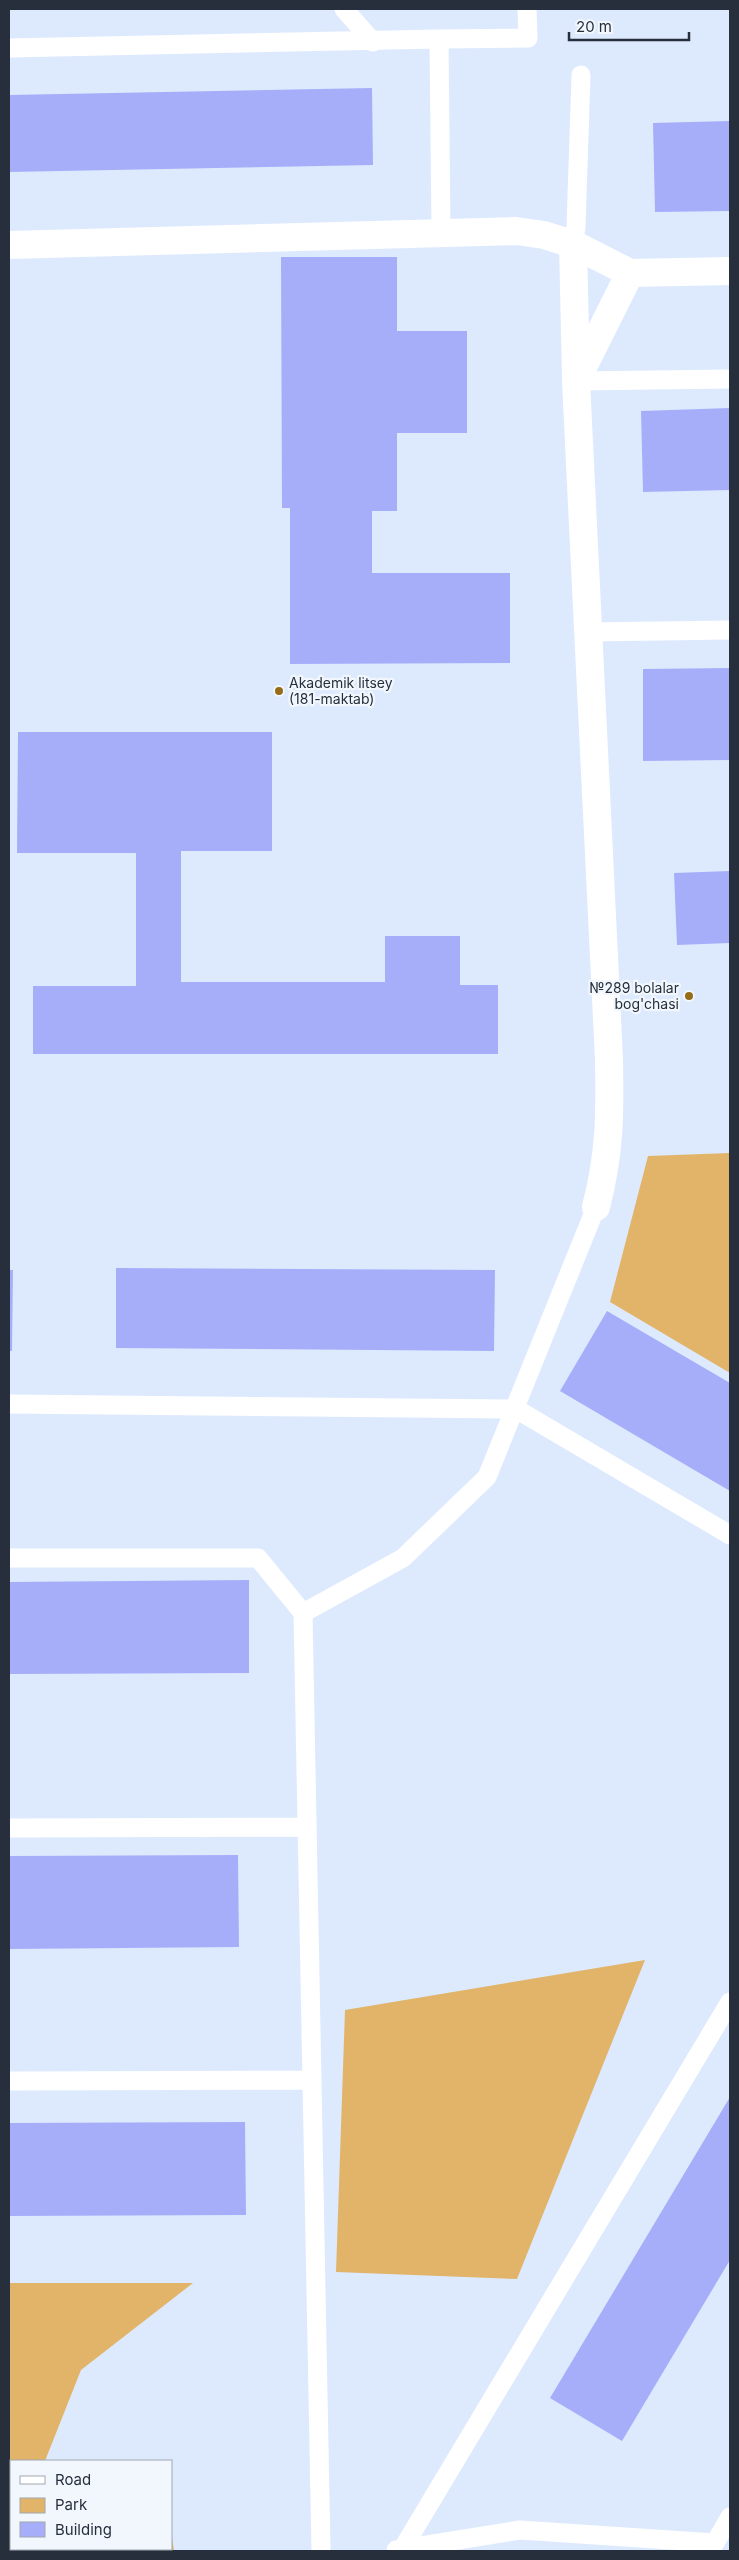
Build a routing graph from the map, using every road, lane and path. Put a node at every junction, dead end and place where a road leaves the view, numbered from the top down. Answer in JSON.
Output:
{"nodes":[{"id":1,"x":344,"y":9,"type":"edge"},
{"id":2,"x":527,"y":9,"type":"edge"},
{"id":3,"x":439,"y":39,"type":"junction"},
{"id":4,"x":373,"y":42,"type":"junction"},
{"id":5,"x":9,"y":48,"type":"edge"},
{"id":6,"x":581,"y":75,"type":"dead end"},
{"id":7,"x":441,"y":232,"type":"junction"},
{"id":8,"x":574,"y":235,"type":"junction"},
{"id":9,"x":9,"y":245,"type":"edge"},
{"id":10,"x":730,"y":270,"type":"edge"},
{"id":11,"x":629,"y":272,"type":"junction"},
{"id":12,"x":730,"y":379,"type":"edge"},
{"id":13,"x":576,"y":381,"type":"junction"},
{"id":14,"x":730,"y":630,"type":"edge"},
{"id":15,"x":588,"y":632,"type":"junction"},
{"id":16,"x":596,"y":1207,"type":"joint"},
{"id":17,"x":9,"y":1404,"type":"edge"},
{"id":18,"x":516,"y":1409,"type":"junction"},
{"id":19,"x":730,"y":1535,"type":"edge"},
{"id":20,"x":9,"y":1558,"type":"edge"},
{"id":21,"x":303,"y":1613,"type":"junction"},
{"id":22,"x":307,"y":1827,"type":"junction"},
{"id":23,"x":9,"y":1828,"type":"edge"},
{"id":24,"x":730,"y":2002,"type":"edge"},
{"id":25,"x":312,"y":2080,"type":"junction"},
{"id":26,"x":9,"y":2081,"type":"edge"},
{"id":27,"x":730,"y":2517,"type":"edge"},
{"id":28,"x":398,"y":2550,"type":"edge"},
{"id":29,"x":321,"y":2551,"type":"edge"}],
"edges":[{"from":1,"to":4,"type":"lane"},
{"from":2,"to":3,"type":"lane"},
{"from":3,"to":4,"type":"lane"},
{"from":3,"to":7,"type":"lane"},
{"from":4,"to":5,"type":"lane"},
{"from":6,"to":8,"type":"lane"},
{"from":7,"to":8,"type":"street"},
{"from":7,"to":9,"type":"street"},
{"from":8,"to":11,"type":"street"},
{"from":8,"to":13,"type":"street"},
{"from":10,"to":11,"type":"street"},
{"from":11,"to":13,"type":"street"},
{"from":12,"to":13,"type":"lane"},
{"from":13,"to":15,"type":"street"},
{"from":14,"to":15,"type":"lane"},
{"from":15,"to":16,"type":"street"},
{"from":16,"to":18,"type":"lane"},
{"from":17,"to":18,"type":"lane"},
{"from":18,"to":19,"type":"lane"},
{"from":18,"to":21,"type":"lane"},
{"from":20,"to":21,"type":"lane"},
{"from":21,"to":22,"type":"lane"},
{"from":22,"to":23,"type":"lane"},
{"from":22,"to":25,"type":"lane"},
{"from":24,"to":28,"type":"lane"},
{"from":25,"to":26,"type":"lane"},
{"from":25,"to":29,"type":"lane"},
{"from":27,"to":28,"type":"lane"}]}
